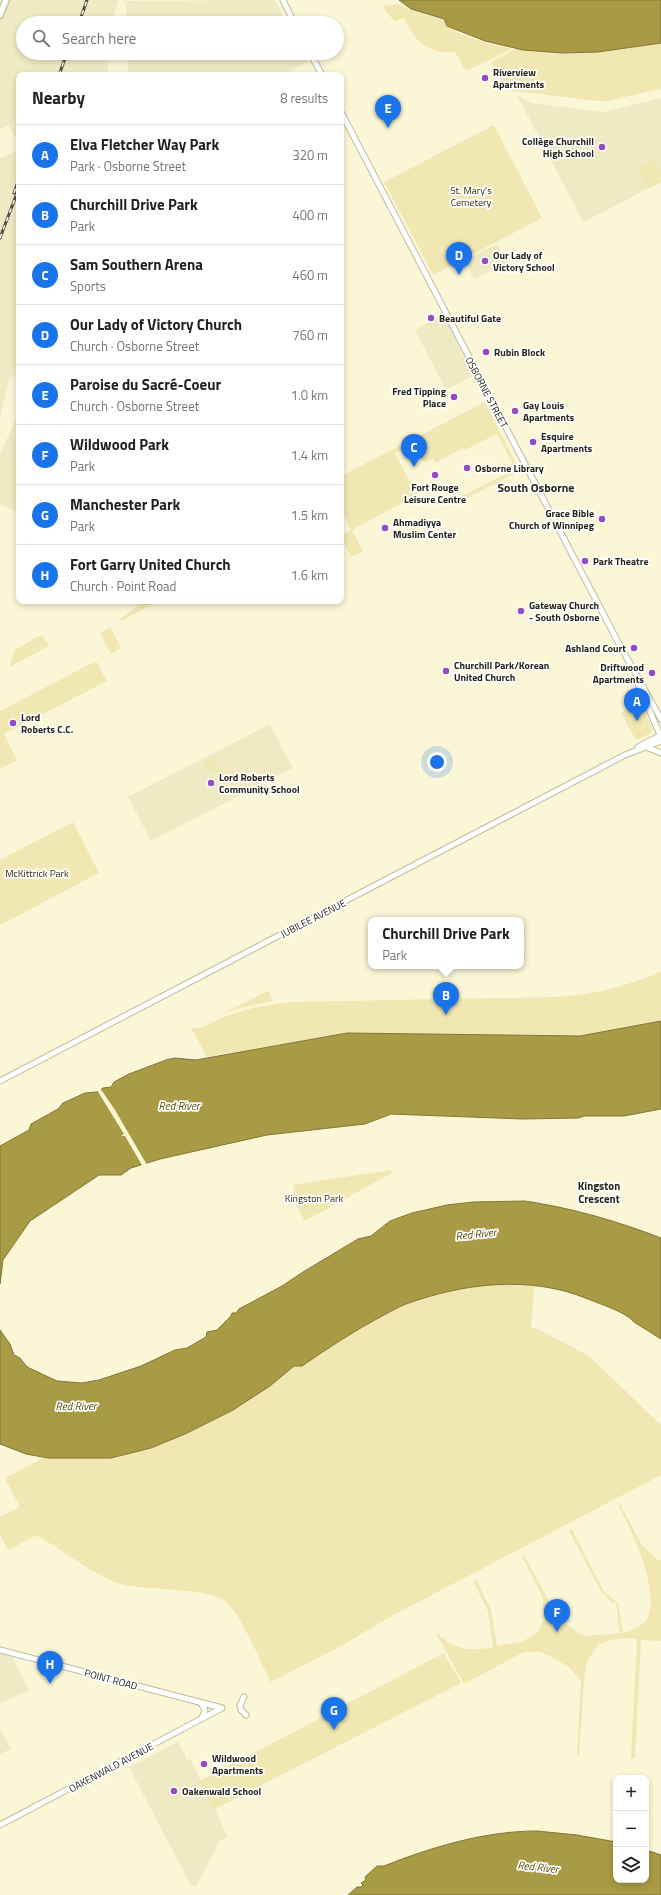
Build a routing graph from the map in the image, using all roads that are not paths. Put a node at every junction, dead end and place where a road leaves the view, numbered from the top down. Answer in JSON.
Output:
{"nodes":[{"id":1,"x":6,"y":0,"type":"edge"},
{"id":2,"x":282,"y":0,"type":"edge"},
{"id":3,"x":0,"y":14,"type":"edge"},
{"id":4,"x":290,"y":16,"type":"edge"},
{"id":5,"x":314,"y":60,"type":"edge"},
{"id":6,"x":320,"y":72,"type":"edge"},
{"id":7,"x":344,"y":118,"type":"edge"},
{"id":8,"x":633,"y":671,"type":"junction"},
{"id":9,"x":661,"y":719,"type":"edge"},
{"id":10,"x":661,"y":737,"type":"edge"},
{"id":11,"x":646,"y":747,"type":"junction"},
{"id":12,"x":661,"y":753,"type":"edge"},
{"id":13,"x":625,"y":755,"type":"junction"},
{"id":14,"x":0,"y":1080,"type":"edge"},
{"id":15,"x":0,"y":1650,"type":"edge"},
{"id":16,"x":244,"y":1697,"type":"dead end"},
{"id":17,"x":200,"y":1702,"type":"junction"},
{"id":18,"x":222,"y":1708,"type":"joint"},
{"id":19,"x":246,"y":1715,"type":"dead end"},
{"id":20,"x":200,"y":1720,"type":"junction"},
{"id":21,"x":0,"y":1824,"type":"edge"}],
"edges":[{"from":1,"to":3,"type":"main road"},
{"from":2,"to":4,"type":"main road"},
{"from":5,"to":6,"type":"main road"},
{"from":7,"to":8,"type":"main road","name":"OSBORNE STREET"},
{"from":8,"to":9,"type":"main road","name":"OSBORNE STREET"},
{"from":8,"to":10,"type":"main road","name":"OSBORNE STREET"},
{"from":10,"to":11,"type":"main road","name":"JUBILEE AVENUE"},
{"from":10,"to":13,"type":"main road","name":"JUBILEE AVENUE"},
{"from":11,"to":12,"type":"main road"},
{"from":11,"to":13,"type":"main road","name":"JUBILEE AVENUE"},
{"from":13,"to":14,"type":"main road","name":"JUBILEE AVENUE"},
{"from":15,"to":17,"type":"main road","name":"POINT ROAD"},
{"from":16,"to":19,"type":"main road"},
{"from":17,"to":18,"type":"main road","name":"POINT ROAD"},
{"from":17,"to":20,"type":"main road"},
{"from":18,"to":20,"type":"main road","name":"OAKENWALD AVENUE"},
{"from":20,"to":21,"type":"main road","name":"OAKENWALD AVENUE"}]}
